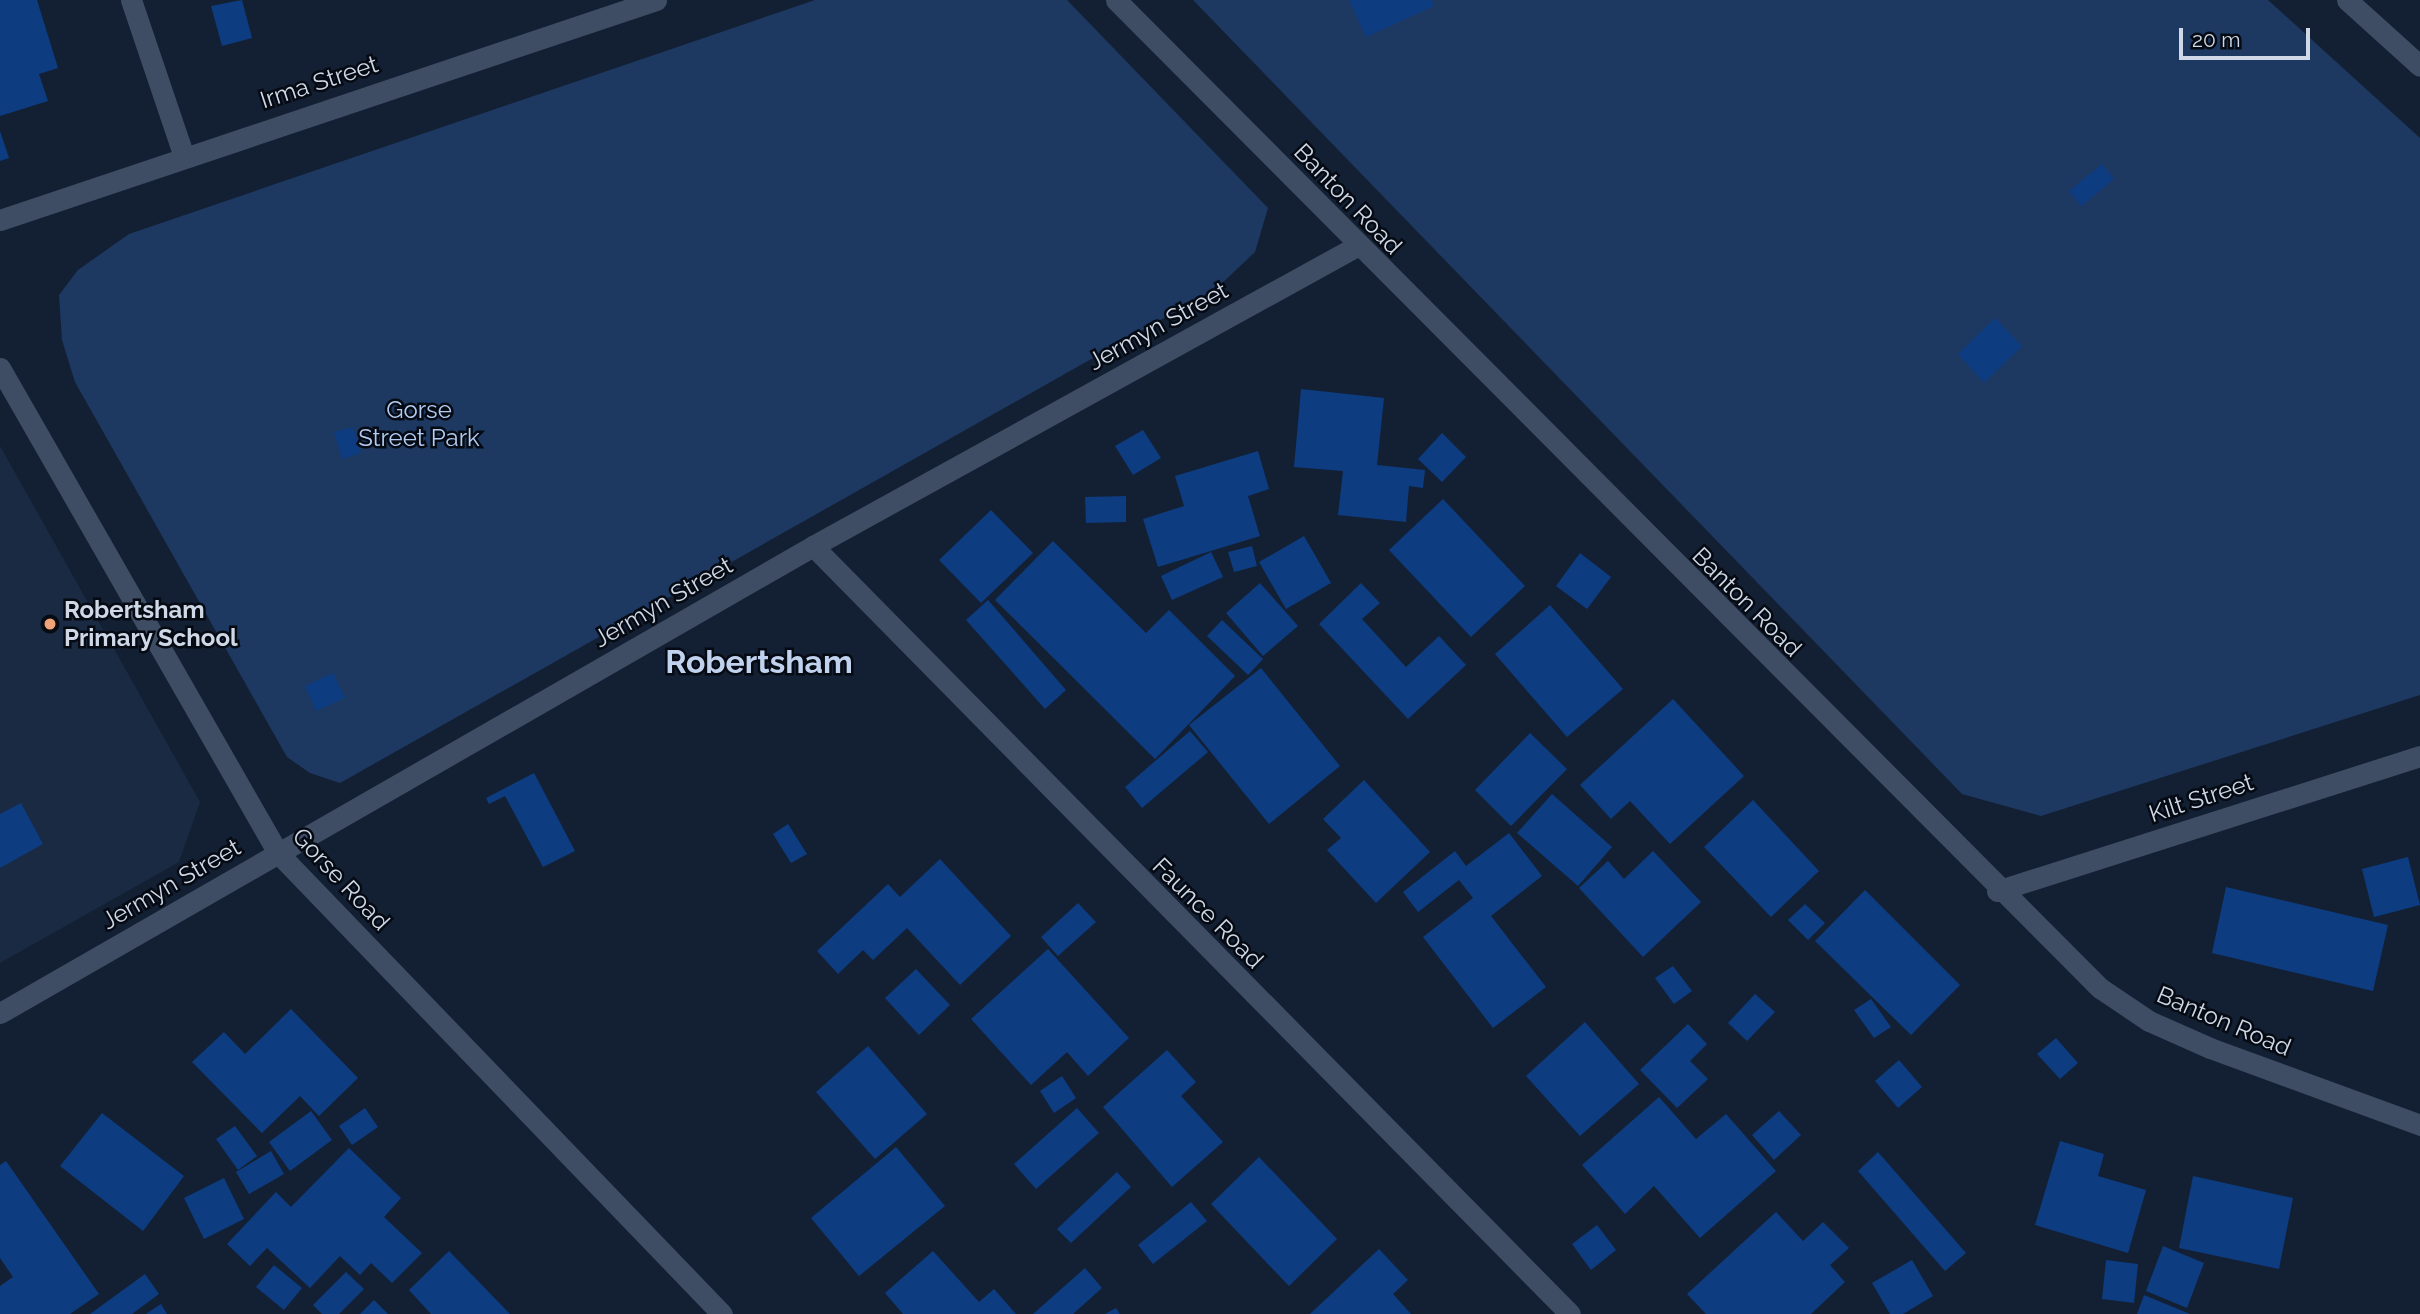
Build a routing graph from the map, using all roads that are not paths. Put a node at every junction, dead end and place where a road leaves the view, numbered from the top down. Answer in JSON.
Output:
{"nodes":[{"id":1,"x":131,"y":0,"type":"edge"},
{"id":2,"x":656,"y":0,"type":"edge"},
{"id":3,"x":1116,"y":0,"type":"edge"},
{"id":4,"x":2347,"y":0,"type":"edge"},
{"id":5,"x":2420,"y":66,"type":"edge"},
{"id":6,"x":183,"y":154,"type":"junction"},
{"id":7,"x":0,"y":220,"type":"edge"},
{"id":8,"x":1357,"y":246,"type":"junction"},
{"id":9,"x":0,"y":368,"type":"edge"},
{"id":10,"x":813,"y":546,"type":"junction"},
{"id":11,"x":2420,"y":756,"type":"edge"},
{"id":12,"x":278,"y":853,"type":"junction"},
{"id":13,"x":1997,"y":891,"type":"junction"},
{"id":14,"x":0,"y":1013,"type":"edge"},
{"id":15,"x":2420,"y":1125,"type":"edge"},
{"id":16,"x":722,"y":1314,"type":"edge"},
{"id":17,"x":1570,"y":1314,"type":"edge"}],
"edges":[{"from":1,"to":6,"type":"street"},
{"from":2,"to":6,"type":"street","name":"Irma Street"},
{"from":3,"to":8,"type":"street","name":"Banton Road"},
{"from":4,"to":5,"type":"street"},
{"from":6,"to":7,"type":"street","name":"Irma Street"},
{"from":8,"to":10,"type":"street","name":"Jermyn Street"},
{"from":8,"to":13,"type":"street","name":"Banton Road"},
{"from":9,"to":12,"type":"street","name":"Gorse Road"},
{"from":10,"to":12,"type":"street","name":"Jermyn Street"},
{"from":10,"to":17,"type":"street","name":"Faunce Road"},
{"from":11,"to":13,"type":"street","name":"Kilt Street"},
{"from":12,"to":14,"type":"street","name":"Jermyn Street"},
{"from":12,"to":16,"type":"street","name":"Gorse Road"},
{"from":13,"to":15,"type":"street","name":"Banton Road"}]}
